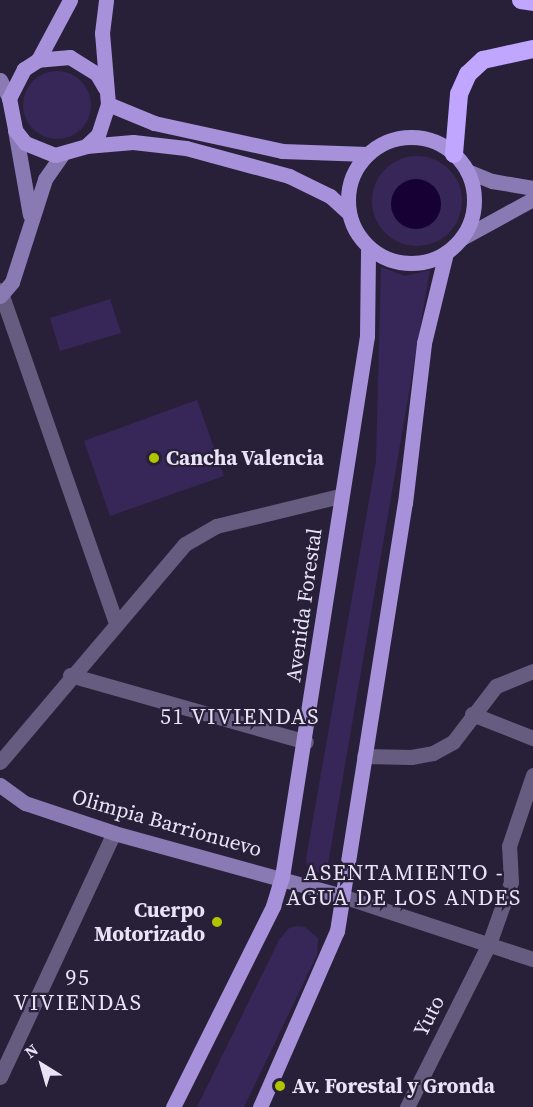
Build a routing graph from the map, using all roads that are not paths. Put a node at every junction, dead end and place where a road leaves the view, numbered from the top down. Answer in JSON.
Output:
{"nodes":[{"id":1,"x":70,"y":0,"type":"edge"},
{"id":2,"x":521,"y":0,"type":"edge"},
{"id":3,"x":105,"y":2,"type":"edge"},
{"id":4,"x":533,"y":2,"type":"edge"},
{"id":5,"x":533,"y":49,"type":"edge"},
{"id":6,"x":38,"y":60,"type":"junction"},
{"id":7,"x":0,"y":80,"type":"edge"},
{"id":8,"x":105,"y":88,"type":"junction"},
{"id":9,"x":9,"y":98,"type":"junction"},
{"id":10,"x":108,"y":104,"type":"junction"},
{"id":11,"x":15,"y":130,"type":"junction"},
{"id":12,"x":86,"y":146,"type":"junction"},
{"id":13,"x":367,"y":154,"type":"junction"},
{"id":14,"x":454,"y":154,"type":"junction"},
{"id":15,"x":62,"y":155,"type":"junction"},
{"id":16,"x":467,"y":171,"type":"junction"},
{"id":17,"x":533,"y":188,"type":"edge"},
{"id":18,"x":533,"y":199,"type":"edge"},
{"id":19,"x":348,"y":212,"type":"junction"},
{"id":20,"x":30,"y":217,"type":"junction"},
{"id":21,"x":462,"y":238,"type":"junction"},
{"id":22,"x":368,"y":248,"type":"junction"},
{"id":23,"x":446,"y":253,"type":"junction"},
{"id":24,"x":1,"y":294,"type":"edge"},
{"id":25,"x":340,"y":496,"type":"junction"},
{"id":26,"x":116,"y":624,"type":"junction"},
{"id":27,"x":533,"y":671,"type":"edge"},
{"id":28,"x":70,"y":675,"type":"junction"},
{"id":29,"x":472,"y":714,"type":"junction"},
{"id":30,"x":533,"y":738,"type":"edge"},
{"id":31,"x":306,"y":742,"type":"junction"},
{"id":32,"x":364,"y":756,"type":"junction"},
{"id":33,"x":0,"y":762,"type":"edge"},
{"id":34,"x":533,"y":775,"type":"edge"},
{"id":35,"x":0,"y":785,"type":"edge"},
{"id":36,"x":114,"y":833,"type":"junction"},
{"id":37,"x":282,"y":877,"type":"junction"},
{"id":38,"x":342,"y":896,"type":"junction"},
{"id":39,"x":489,"y":944,"type":"junction"},
{"id":40,"x":533,"y":959,"type":"edge"},
{"id":41,"x":0,"y":1077,"type":"edge"},
{"id":42,"x":174,"y":1107,"type":"edge"},
{"id":43,"x":260,"y":1107,"type":"edge"},
{"id":44,"x":408,"y":1107,"type":"edge"}],
"edges":[{"from":1,"to":6,"type":"main road"},
{"from":2,"to":4,"type":"highway"},
{"from":3,"to":8,"type":"main road"},
{"from":5,"to":14,"type":"highway"},
{"from":6,"to":8,"type":"main road"},
{"from":6,"to":9,"type":"main road"},
{"from":7,"to":9,"type":"street"},
{"from":8,"to":10,"type":"main road"},
{"from":9,"to":11,"type":"main road"},
{"from":10,"to":12,"type":"main road"},
{"from":10,"to":13,"type":"main road"},
{"from":11,"to":15,"type":"main road"},
{"from":11,"to":20,"type":"street"},
{"from":12,"to":15,"type":"main road"},
{"from":12,"to":19,"type":"main road"},
{"from":13,"to":14,"type":"main road"},
{"from":13,"to":19,"type":"main road"},
{"from":14,"to":16,"type":"main road"},
{"from":15,"to":20,"type":"street"},
{"from":16,"to":17,"type":"street"},
{"from":16,"to":21,"type":"main road"},
{"from":18,"to":21,"type":"street"},
{"from":19,"to":22,"type":"main road"},
{"from":20,"to":24,"type":"street"},
{"from":21,"to":23,"type":"main road"},
{"from":22,"to":23,"type":"main road"},
{"from":22,"to":25,"type":"main road","name":"Avenida Forestal"},
{"from":23,"to":32,"type":"main road"},
{"from":24,"to":26,"type":"street"},
{"from":25,"to":26,"type":"street"},
{"from":25,"to":31,"type":"main road","name":"Avenida Forestal"},
{"from":26,"to":28,"type":"street"},
{"from":27,"to":29,"type":"street"},
{"from":28,"to":31,"type":"street"},
{"from":28,"to":33,"type":"street"},
{"from":29,"to":30,"type":"street"},
{"from":29,"to":32,"type":"street"},
{"from":31,"to":37,"type":"main road","name":"Avenida Forestal"},
{"from":32,"to":38,"type":"main road"},
{"from":34,"to":39,"type":"street","name":"Yuto"},
{"from":35,"to":36,"type":"street","name":"Olimpia Barrionuevo"},
{"from":36,"to":37,"type":"street","name":"Olimpia Barrionuevo"},
{"from":36,"to":41,"type":"street"},
{"from":37,"to":38,"type":"street","name":"Olimpia Barrionuevo"},
{"from":37,"to":42,"type":"main road","name":"Avenida Forestal"},
{"from":38,"to":39,"type":"street","name":"Olimpia Barrionuevo"},
{"from":38,"to":43,"type":"main road"},
{"from":39,"to":40,"type":"street","name":"Olimpia Barrionuevo"},
{"from":39,"to":44,"type":"street","name":"Yuto"}]}
